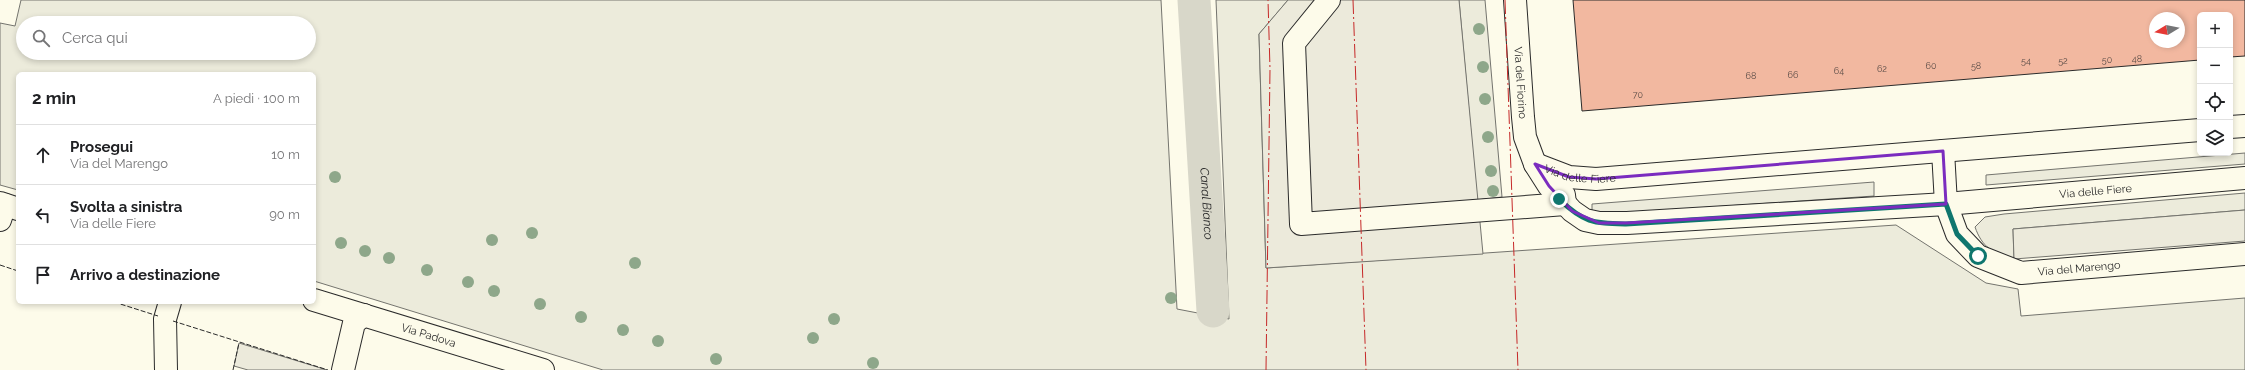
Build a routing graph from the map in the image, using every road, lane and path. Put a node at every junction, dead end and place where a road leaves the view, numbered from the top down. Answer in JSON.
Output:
{"nodes":[{"id":1,"x":1329,"y":0,"type":"edge"},
{"id":2,"x":1515,"y":0,"type":"edge"},
{"id":3,"x":2245,"y":126,"type":"edge"},
{"id":4,"x":2233,"y":127,"type":"edge"},
{"id":5,"x":2197,"y":130,"type":"edge"},
{"id":6,"x":1943,"y":151,"type":"junction"},
{"id":7,"x":1535,"y":164,"type":"junction"},
{"id":8,"x":1561,"y":174,"type":"junction"},
{"id":9,"x":2245,"y":178,"type":"edge"},
{"id":10,"x":1565,"y":204,"type":"junction"},
{"id":11,"x":1946,"y":204,"type":"junction"},
{"id":12,"x":2245,"y":254,"type":"edge"},
{"id":13,"x":316,"y":301,"type":"edge"},
{"id":14,"x":169,"y":304,"type":"edge"},
{"id":15,"x":364,"y":315,"type":"junction"},
{"id":16,"x":166,"y":370,"type":"edge"},
{"id":17,"x":343,"y":370,"type":"edge"},
{"id":18,"x":543,"y":370,"type":"edge"}],
"edges":[{"from":1,"to":10,"type":"street"},
{"from":2,"to":7,"type":"street","name":"Via del Fiorino"},
{"from":3,"to":4,"type":"street"},
{"from":5,"to":6,"type":"street","name":"Via delle Fiere"},
{"from":6,"to":8,"type":"street","name":"Via delle Fiere"},
{"from":6,"to":11,"type":"street"},
{"from":7,"to":8,"type":"street","name":"Via delle Fiere"},
{"from":7,"to":10,"type":"street","name":"Via delle Fiere"},
{"from":8,"to":10,"type":"street"},
{"from":9,"to":11,"type":"street","name":"Via delle Fiere"},
{"from":10,"to":11,"type":"street","name":"Via delle Fiere"},
{"from":11,"to":12,"type":"street","name":"Via del Marengo"},
{"from":13,"to":15,"type":"street","name":"Via Padova"},
{"from":14,"to":16,"type":"street"},
{"from":15,"to":17,"type":"street"},
{"from":15,"to":18,"type":"street","name":"Via Padova"}]}
